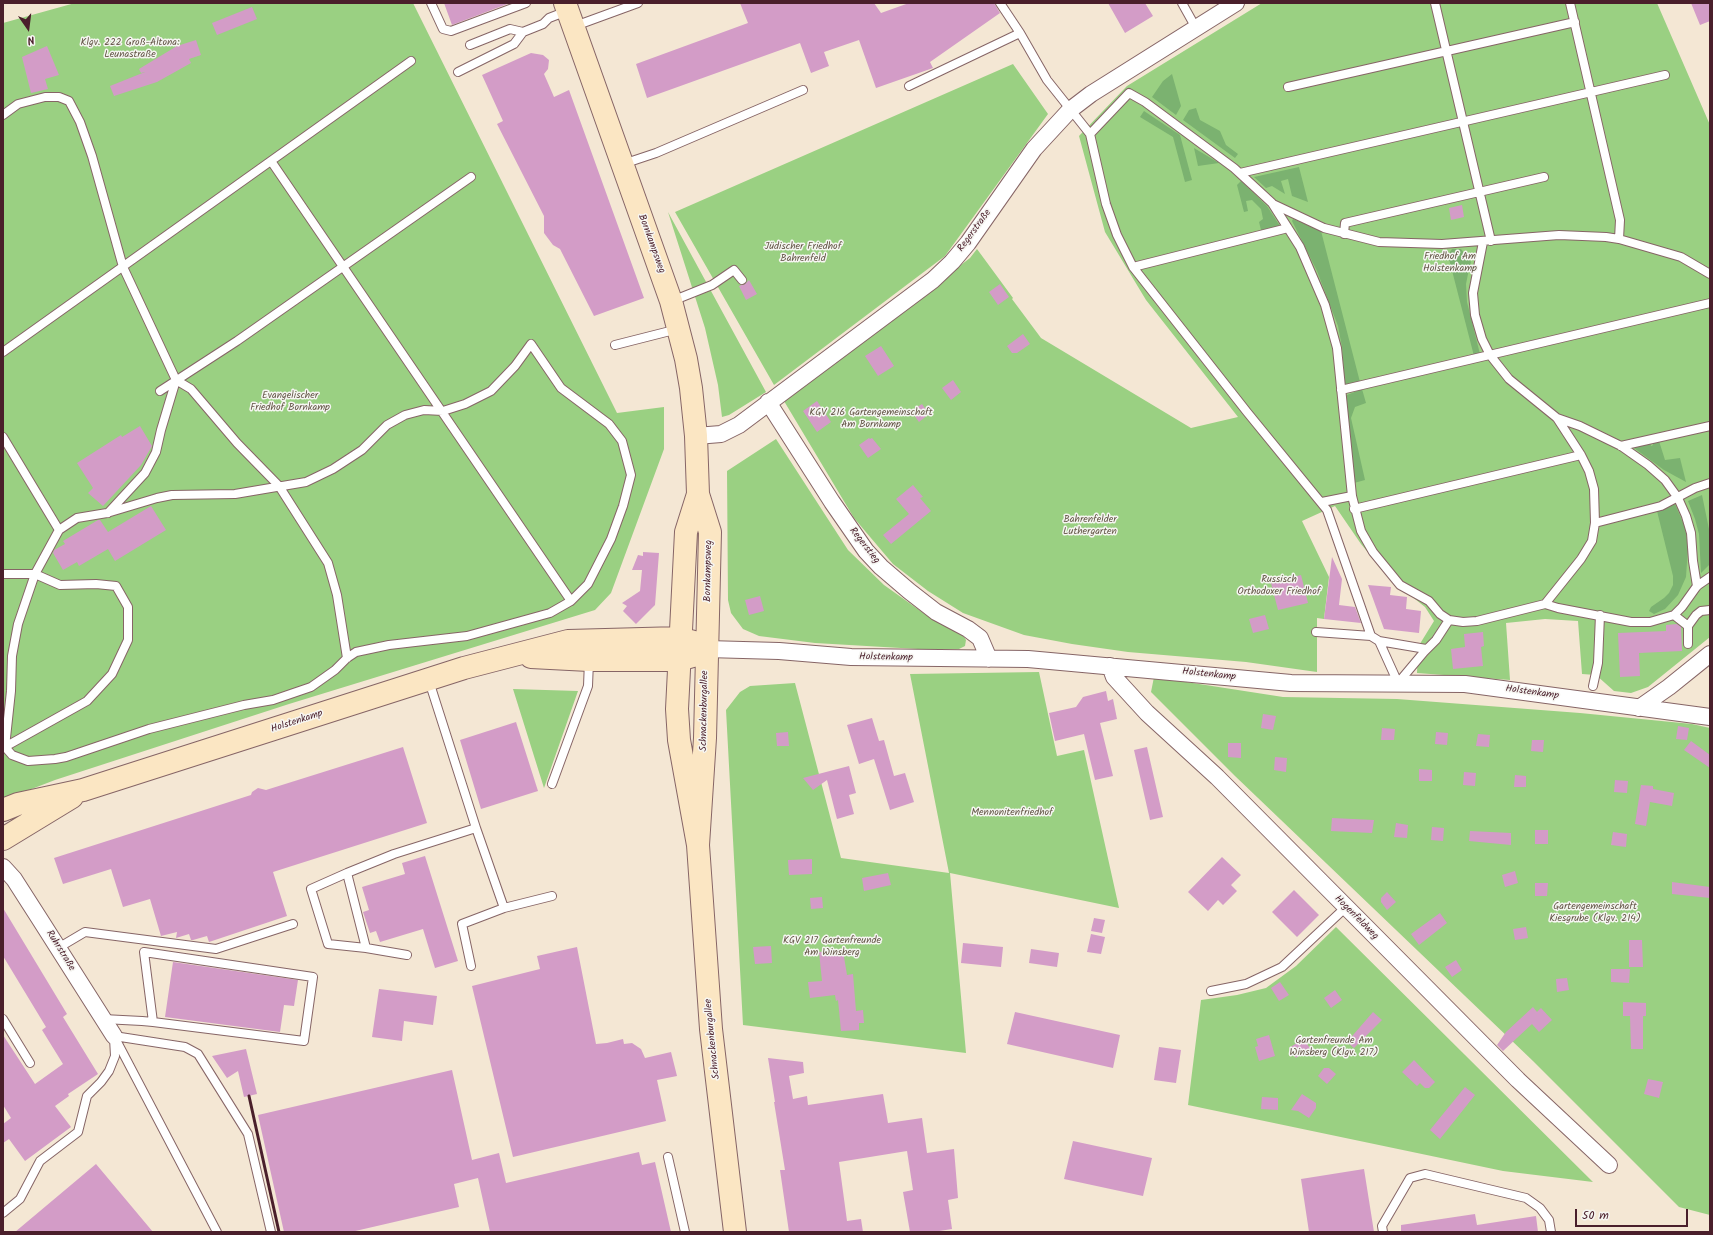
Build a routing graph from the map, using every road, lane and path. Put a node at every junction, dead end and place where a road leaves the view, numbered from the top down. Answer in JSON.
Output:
{"nodes":[{"id":1,"x":431,"y":3,"type":"edge"},
{"id":2,"x":526,"y":3,"type":"edge"},
{"id":3,"x":638,"y":3,"type":"edge"},
{"id":4,"x":1000,"y":3,"type":"edge"},
{"id":5,"x":1182,"y":3,"type":"edge"},
{"id":6,"x":1236,"y":3,"type":"edge"},
{"id":7,"x":1435,"y":3,"type":"edge"},
{"id":8,"x":1570,"y":3,"type":"edge"},
{"id":9,"x":569,"y":14,"type":"edge"},
{"id":10,"x":1575,"y":22,"type":"junction"},
{"id":11,"x":1196,"y":28,"type":"junction"},
{"id":12,"x":523,"y":32,"type":"junction"},
{"id":13,"x":1020,"y":33,"type":"junction"},
{"id":14,"x":470,"y":45,"type":"dead end"},
{"id":15,"x":1447,"y":51,"type":"junction"},
{"id":16,"x":411,"y":61,"type":"dead end"},
{"id":17,"x":458,"y":72,"type":"dead end"},
{"id":18,"x":1665,"y":75,"type":"dead end"},
{"id":19,"x":908,"y":86,"type":"dead end"},
{"id":20,"x":1288,"y":87,"type":"dead end"},
{"id":21,"x":804,"y":90,"type":"dead end"},
{"id":22,"x":1592,"y":92,"type":"junction"},
{"id":23,"x":1070,"y":110,"type":"junction"},
{"id":24,"x":3,"y":115,"type":"edge"},
{"id":25,"x":1464,"y":121,"type":"junction"},
{"id":26,"x":1090,"y":134,"type":"junction"},
{"id":27,"x":271,"y":161,"type":"junction"},
{"id":28,"x":622,"y":165,"type":"junction"},
{"id":29,"x":1240,"y":173,"type":"junction"},
{"id":30,"x":471,"y":177,"type":"dead end"},
{"id":31,"x":1544,"y":177,"type":"dead end"},
{"id":32,"x":1479,"y":192,"type":"junction"},
{"id":33,"x":1272,"y":203,"type":"junction"},
{"id":34,"x":1288,"y":228,"type":"junction"},
{"id":35,"x":1344,"y":234,"type":"junction"},
{"id":36,"x":1619,"y":239,"type":"junction"},
{"id":37,"x":1491,"y":241,"type":"junction"},
{"id":38,"x":1483,"y":242,"type":"junction"},
{"id":39,"x":344,"y":266,"type":"junction"},
{"id":40,"x":123,"y":267,"type":"junction"},
{"id":41,"x":1133,"y":267,"type":"junction"},
{"id":42,"x":1710,"y":274,"type":"edge"},
{"id":43,"x":742,"y":280,"type":"dead end"},
{"id":44,"x":671,"y":302,"type":"junction"},
{"id":45,"x":1710,"y":303,"type":"edge"},
{"id":46,"x":679,"y":329,"type":"junction"},
{"id":47,"x":615,"y":345,"type":"dead end"},
{"id":48,"x":3,"y":352,"type":"edge"},
{"id":49,"x":1490,"y":355,"type":"junction"},
{"id":50,"x":176,"y":380,"type":"junction"},
{"id":51,"x":1341,"y":390,"type":"junction"},
{"id":52,"x":160,"y":391,"type":"dead end"},
{"id":53,"x":768,"y":402,"type":"junction"},
{"id":54,"x":443,"y":412,"type":"junction"},
{"id":55,"x":1558,"y":418,"type":"junction"},
{"id":56,"x":1710,"y":426,"type":"edge"},
{"id":57,"x":696,"y":436,"type":"junction"},
{"id":58,"x":3,"y":437,"type":"edge"},
{"id":59,"x":1621,"y":446,"type":"junction"},
{"id":60,"x":1581,"y":455,"type":"junction"},
{"id":61,"x":1710,"y":483,"type":"edge"},
{"id":62,"x":279,"y":486,"type":"junction"},
{"id":63,"x":698,"y":494,"type":"junction"},
{"id":64,"x":1352,"y":496,"type":"junction"},
{"id":65,"x":1678,"y":498,"type":"junction"},
{"id":66,"x":1322,"y":502,"type":"junction"},
{"id":67,"x":1354,"y":509,"type":"junction"},
{"id":68,"x":107,"y":513,"type":"junction"},
{"id":69,"x":1595,"y":523,"type":"junction"},
{"id":70,"x":59,"y":530,"type":"junction"},
{"id":71,"x":3,"y":574,"type":"edge"},
{"id":72,"x":35,"y":574,"type":"junction"},
{"id":73,"x":1710,"y":577,"type":"edge"},
{"id":74,"x":1697,"y":586,"type":"junction"},
{"id":75,"x":571,"y":601,"type":"junction"},
{"id":76,"x":1545,"y":604,"type":"junction"},
{"id":77,"x":1710,"y":610,"type":"edge"},
{"id":78,"x":1600,"y":615,"type":"junction"},
{"id":79,"x":1674,"y":615,"type":"junction"},
{"id":80,"x":1449,"y":620,"type":"junction"},
{"id":81,"x":1688,"y":626,"type":"junction"},
{"id":82,"x":1316,"y":632,"type":"dead end"},
{"id":83,"x":1371,"y":636,"type":"junction"},
{"id":84,"x":680,"y":638,"type":"junction"},
{"id":85,"x":1379,"y":641,"type":"junction"},
{"id":86,"x":1688,"y":644,"type":"dead end"},
{"id":87,"x":707,"y":649,"type":"junction"},
{"id":88,"x":1426,"y":649,"type":"junction"},
{"id":89,"x":1710,"y":654,"type":"edge"},
{"id":90,"x":511,"y":656,"type":"junction"},
{"id":91,"x":347,"y":658,"type":"junction"},
{"id":92,"x":989,"y":659,"type":"junction"},
{"id":93,"x":589,"y":660,"type":"junction"},
{"id":94,"x":679,"y":660,"type":"junction"},
{"id":95,"x":1110,"y":666,"type":"junction"},
{"id":96,"x":428,"y":679,"type":"junction"},
{"id":97,"x":1398,"y":683,"type":"junction"},
{"id":98,"x":1593,"y":686,"type":"dead end"},
{"id":99,"x":1639,"y":708,"type":"junction"},
{"id":100,"x":1710,"y":717,"type":"edge"},
{"id":101,"x":4,"y":747,"type":"edge"},
{"id":102,"x":552,"y":784,"type":"dead end"},
{"id":103,"x":83,"y":790,"type":"junction"},
{"id":104,"x":3,"y":810,"type":"edge"},
{"id":105,"x":476,"y":828,"type":"junction"},
{"id":106,"x":3,"y":839,"type":"edge"},
{"id":107,"x":698,"y":845,"type":"junction"},
{"id":108,"x":3,"y":867,"type":"edge"},
{"id":109,"x":347,"y":873,"type":"junction"},
{"id":110,"x":552,"y":896,"type":"dead end"},
{"id":111,"x":504,"y":908,"type":"junction"},
{"id":112,"x":1345,"y":908,"type":"junction"},
{"id":113,"x":293,"y":924,"type":"dead end"},
{"id":114,"x":58,"y":948,"type":"junction"},
{"id":115,"x":366,"y":948,"type":"junction"},
{"id":116,"x":407,"y":955,"type":"dead end"},
{"id":117,"x":471,"y":966,"type":"dead end"},
{"id":118,"x":1211,"y":991,"type":"dead end"},
{"id":119,"x":3,"y":1019,"type":"edge"},
{"id":120,"x":103,"y":1019,"type":"junction"},
{"id":121,"x":153,"y":1022,"type":"junction"},
{"id":122,"x":114,"y":1036,"type":"junction"},
{"id":123,"x":30,"y":1063,"type":"dead end"},
{"id":124,"x":668,"y":1157,"type":"dead end"},
{"id":125,"x":1609,"y":1165,"type":"dead end"},
{"id":126,"x":3,"y":1213,"type":"edge"},
{"id":127,"x":217,"y":1232,"type":"edge"},
{"id":128,"x":271,"y":1232,"type":"edge"},
{"id":129,"x":685,"y":1232,"type":"edge"},
{"id":130,"x":735,"y":1232,"type":"edge"},
{"id":131,"x":1383,"y":1232,"type":"edge"},
{"id":132,"x":1551,"y":1232,"type":"edge"}],
"edges":[{"from":1,"to":2,"type":"lane"},
{"from":3,"to":9,"type":"lane"},
{"from":4,"to":13,"type":"lane"},
{"from":5,"to":11,"type":"lane"},
{"from":6,"to":11,"type":"street","name":"Regerstraße"},
{"from":7,"to":15,"type":"lane"},
{"from":8,"to":10,"type":"lane"},
{"from":9,"to":12,"type":"lane"},
{"from":9,"to":28,"type":"main road","name":"Bornkampsweg"},
{"from":10,"to":15,"type":"lane"},
{"from":10,"to":22,"type":"lane"},
{"from":11,"to":23,"type":"street","name":"Regerstraße"},
{"from":12,"to":14,"type":"lane"},
{"from":12,"to":17,"type":"lane"},
{"from":13,"to":19,"type":"lane"},
{"from":13,"to":23,"type":"lane"},
{"from":15,"to":20,"type":"lane"},
{"from":15,"to":25,"type":"lane"},
{"from":16,"to":27,"type":"lane"},
{"from":18,"to":22,"type":"lane"},
{"from":21,"to":28,"type":"lane"},
{"from":22,"to":25,"type":"lane"},
{"from":22,"to":36,"type":"lane"},
{"from":23,"to":26,"type":"lane"},
{"from":23,"to":53,"type":"street","name":"Regerstraße"},
{"from":24,"to":40,"type":"lane"},
{"from":25,"to":29,"type":"lane"},
{"from":25,"to":32,"type":"lane"},
{"from":26,"to":29,"type":"lane"},
{"from":26,"to":41,"type":"lane"},
{"from":27,"to":39,"type":"lane"},
{"from":27,"to":40,"type":"lane"},
{"from":28,"to":44,"type":"main road","name":"Bornkampsweg"},
{"from":29,"to":33,"type":"lane"},
{"from":30,"to":39,"type":"lane"},
{"from":31,"to":32,"type":"lane"},
{"from":32,"to":35,"type":"lane"},
{"from":32,"to":37,"type":"lane"},
{"from":33,"to":34,"type":"lane"},
{"from":33,"to":35,"type":"lane"},
{"from":34,"to":41,"type":"lane"},
{"from":34,"to":51,"type":"lane"},
{"from":35,"to":38,"type":"lane"},
{"from":36,"to":37,"type":"lane"},
{"from":36,"to":42,"type":"lane"},
{"from":37,"to":38,"type":"lane"},
{"from":38,"to":49,"type":"lane"},
{"from":39,"to":50,"type":"lane"},
{"from":39,"to":54,"type":"lane"},
{"from":40,"to":48,"type":"lane"},
{"from":40,"to":50,"type":"lane"},
{"from":41,"to":66,"type":"lane"},
{"from":43,"to":44,"type":"lane"},
{"from":44,"to":46,"type":"main road","name":"Bornkampsweg"},
{"from":45,"to":49,"type":"lane"},
{"from":46,"to":47,"type":"lane"},
{"from":46,"to":57,"type":"main road","name":"Bornkampsweg"},
{"from":49,"to":51,"type":"lane"},
{"from":49,"to":55,"type":"lane"},
{"from":50,"to":52,"type":"lane"},
{"from":50,"to":62,"type":"lane"},
{"from":50,"to":68,"type":"lane"},
{"from":51,"to":64,"type":"lane"},
{"from":53,"to":57,"type":"street","name":"Regerstraße"},
{"from":53,"to":92,"type":"street","name":"Regerstieg"},
{"from":54,"to":62,"type":"lane"},
{"from":54,"to":75,"type":"lane"},
{"from":54,"to":75,"type":"lane"},
{"from":55,"to":59,"type":"lane"},
{"from":55,"to":60,"type":"lane"},
{"from":56,"to":59,"type":"lane"},
{"from":57,"to":63,"type":"main road","name":"Bornkampsweg"},
{"from":58,"to":70,"type":"lane"},
{"from":59,"to":65,"type":"lane"},
{"from":60,"to":67,"type":"lane"},
{"from":60,"to":69,"type":"lane"},
{"from":61,"to":65,"type":"lane"},
{"from":62,"to":68,"type":"lane"},
{"from":62,"to":91,"type":"lane"},
{"from":63,"to":84,"type":"main road","name":"Bornkampsweg"},
{"from":63,"to":87,"type":"main road","name":"Bornkampsweg"},
{"from":64,"to":66,"type":"lane"},
{"from":64,"to":67,"type":"lane"},
{"from":65,"to":69,"type":"lane"},
{"from":65,"to":74,"type":"lane"},
{"from":66,"to":83,"type":"lane"},
{"from":67,"to":80,"type":"lane"},
{"from":68,"to":70,"type":"lane"},
{"from":69,"to":76,"type":"lane"},
{"from":70,"to":72,"type":"lane"},
{"from":71,"to":72,"type":"lane"},
{"from":72,"to":101,"type":"lane"},
{"from":72,"to":101,"type":"lane"},
{"from":73,"to":74,"type":"lane"},
{"from":74,"to":79,"type":"lane"},
{"from":75,"to":91,"type":"lane"},
{"from":76,"to":78,"type":"lane"},
{"from":76,"to":80,"type":"lane"},
{"from":77,"to":81,"type":"lane"},
{"from":78,"to":79,"type":"lane"},
{"from":78,"to":98,"type":"lane"},
{"from":79,"to":81,"type":"lane"},
{"from":80,"to":88,"type":"lane"},
{"from":81,"to":86,"type":"lane"},
{"from":82,"to":83,"type":"lane"},
{"from":83,"to":85,"type":"lane"},
{"from":84,"to":87,"type":"main road","name":"Holstenkamp"},
{"from":84,"to":90,"type":"main road","name":"Holstenkamp"},
{"from":84,"to":94,"type":"main road","name":"Bornkampsweg"},
{"from":85,"to":88,"type":"lane"},
{"from":85,"to":97,"type":"lane"},
{"from":87,"to":92,"type":"street","name":"Holstenkamp"},
{"from":87,"to":94,"type":"main road","name":"Holstenkamp"},
{"from":87,"to":107,"type":"main road","name":"Schnackenburgallee"},
{"from":88,"to":97,"type":"lane"},
{"from":89,"to":99,"type":"street"},
{"from":90,"to":93,"type":"main road","name":"Holstenkamp"},
{"from":90,"to":96,"type":"main road","name":"Holstenkamp"},
{"from":91,"to":101,"type":"lane"},
{"from":92,"to":95,"type":"street","name":"Holstenkamp"},
{"from":93,"to":94,"type":"main road","name":"Holstenkamp"},
{"from":93,"to":102,"type":"lane"},
{"from":94,"to":107,"type":"main road","name":"Schnackenburgallee"},
{"from":95,"to":97,"type":"street","name":"Holstenkamp"},
{"from":95,"to":112,"type":"street","name":"Hogenfeldweg"},
{"from":96,"to":103,"type":"main road","name":"Holstenkamp"},
{"from":96,"to":105,"type":"lane"},
{"from":97,"to":99,"type":"street","name":"Holstenkamp"},
{"from":99,"to":100,"type":"street","name":"Holstenkamp"},
{"from":103,"to":104,"type":"main road","name":"Holstenkamp"},
{"from":103,"to":106,"type":"main road","name":"Holstenkamp"},
{"from":105,"to":109,"type":"lane"},
{"from":105,"to":111,"type":"lane"},
{"from":107,"to":130,"type":"main road","name":"Schnackenburgallee"},
{"from":108,"to":114,"type":"street","name":"Ruhrstraße"},
{"from":109,"to":115,"type":"lane"},
{"from":109,"to":115,"type":"lane"},
{"from":110,"to":111,"type":"lane"},
{"from":111,"to":117,"type":"lane"},
{"from":112,"to":118,"type":"lane"},
{"from":112,"to":125,"type":"street","name":"Hogenfeldweg"},
{"from":113,"to":114,"type":"lane"},
{"from":114,"to":120,"type":"street","name":"Ruhrstraße"},
{"from":115,"to":116,"type":"lane"},
{"from":119,"to":123,"type":"lane"},
{"from":120,"to":121,"type":"lane"},
{"from":120,"to":122,"type":"street","name":"Ruhrstraße"},
{"from":121,"to":121,"type":"lane"},
{"from":122,"to":126,"type":"lane"},
{"from":122,"to":127,"type":"lane"},
{"from":122,"to":128,"type":"lane"},
{"from":124,"to":129,"type":"lane"},
{"from":131,"to":132,"type":"lane"}]}
